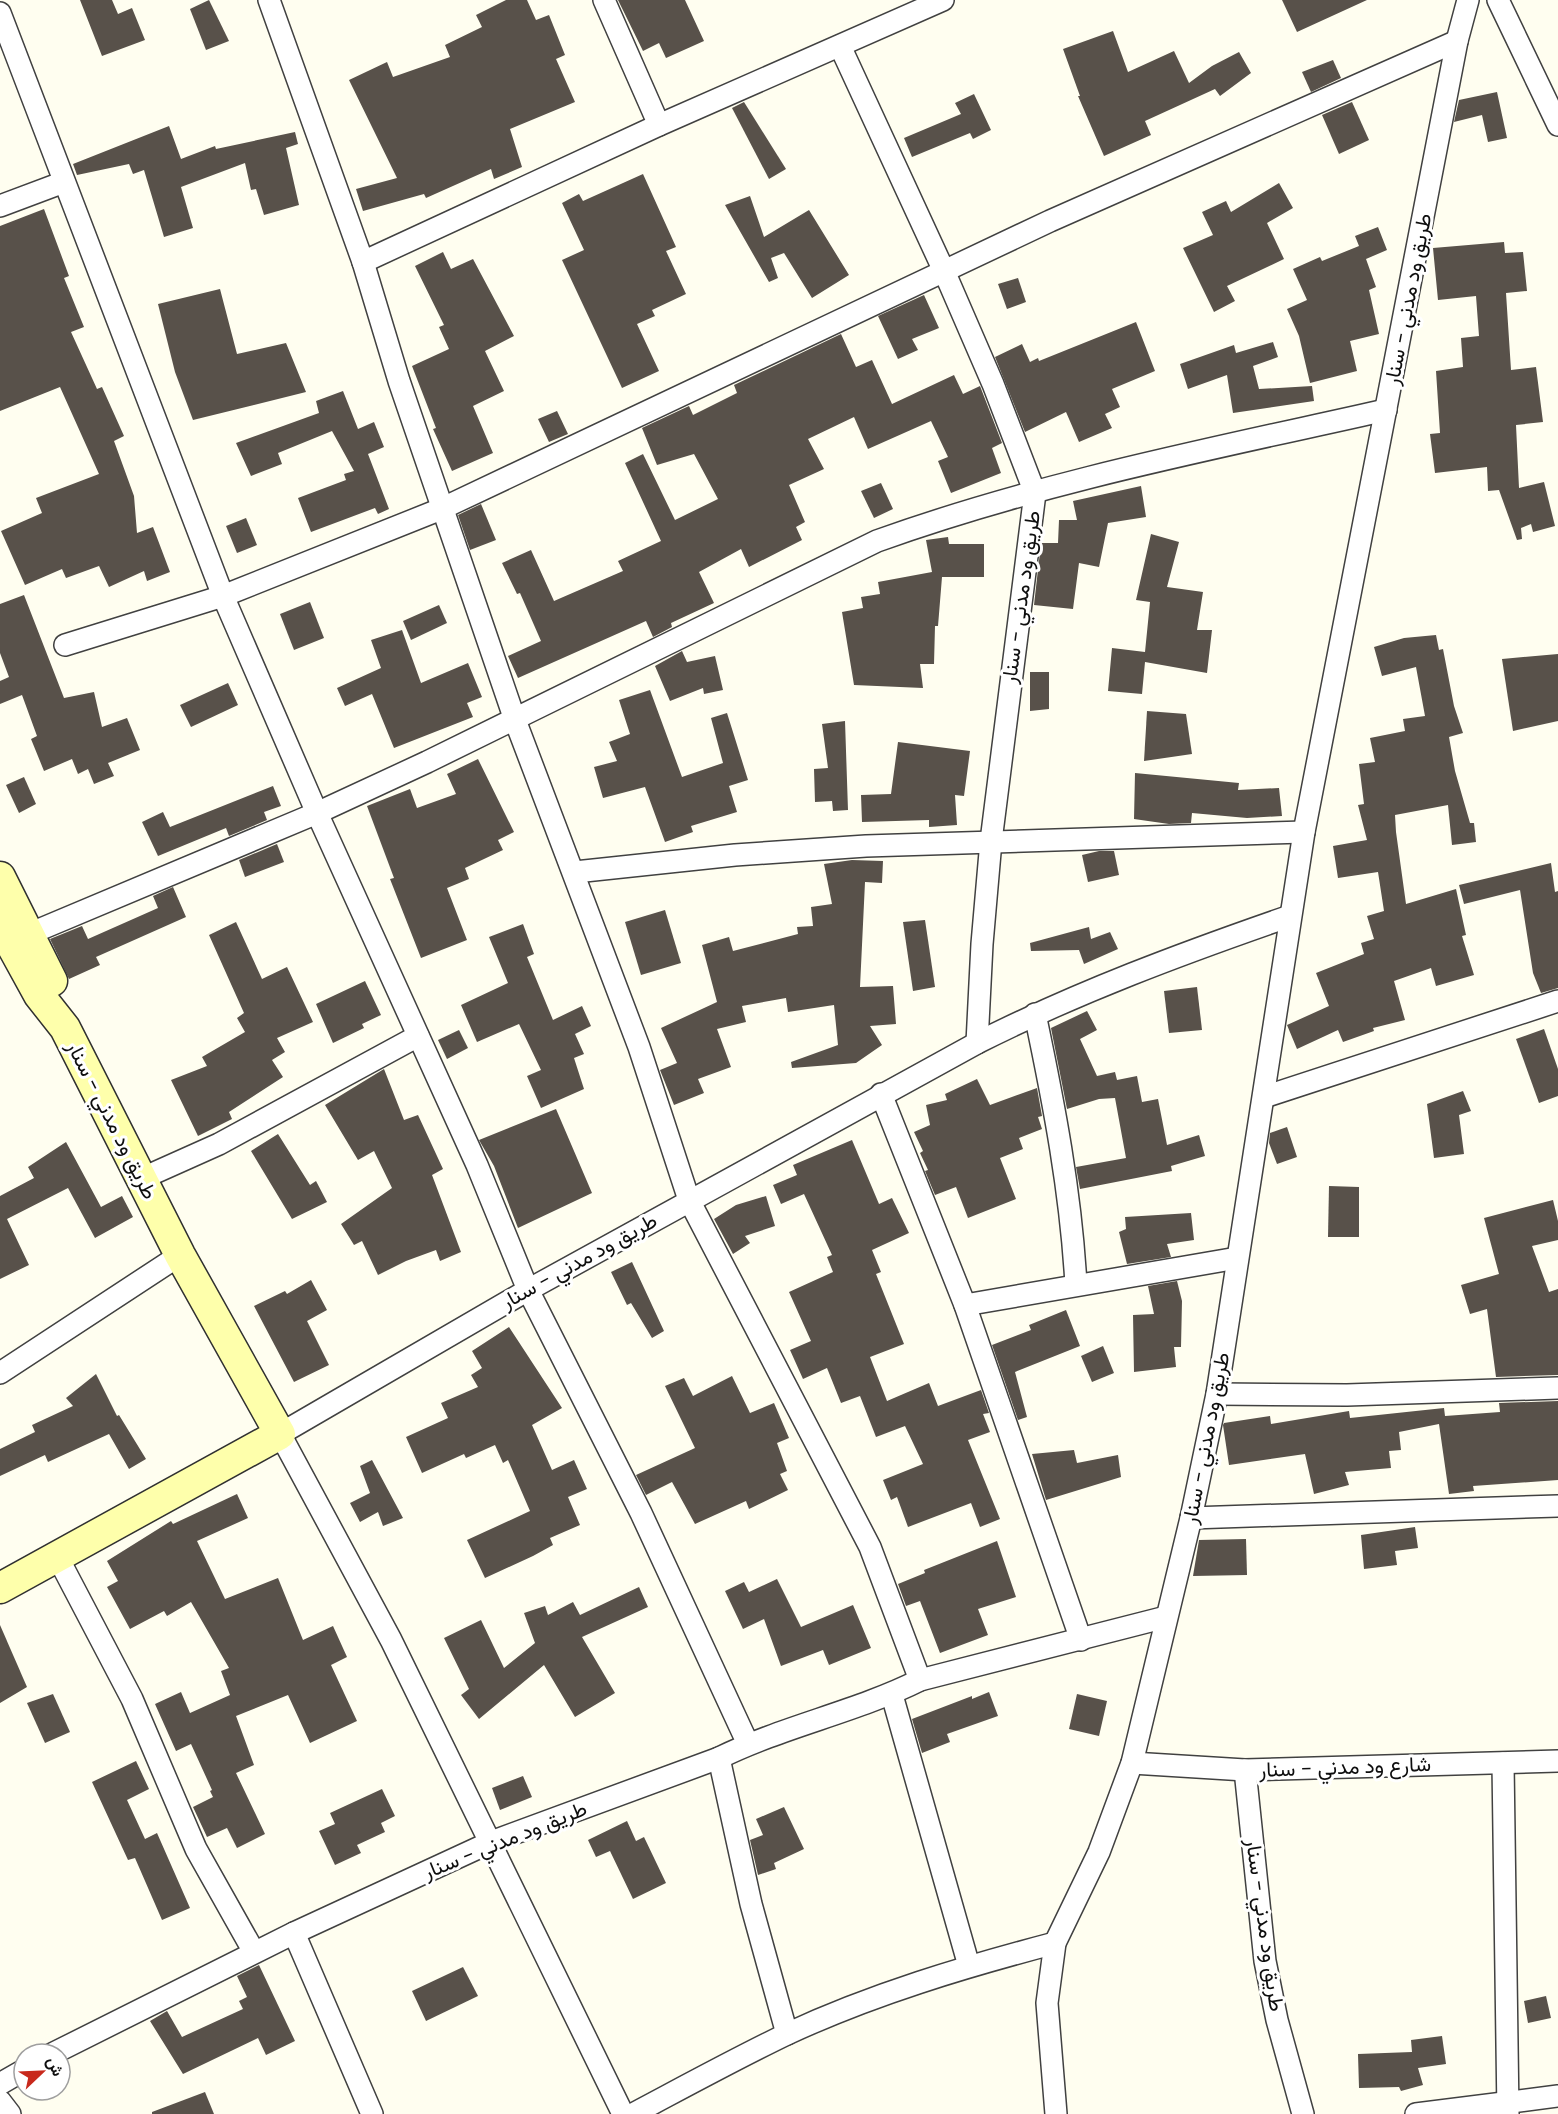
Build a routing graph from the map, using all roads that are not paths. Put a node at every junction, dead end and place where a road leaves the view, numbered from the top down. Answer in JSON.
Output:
{"nodes":[{"id":1,"x":269,"y":0,"type":"edge"},
{"id":2,"x":604,"y":0,"type":"edge"},
{"id":3,"x":943,"y":0,"type":"edge"},
{"id":4,"x":1468,"y":0,"type":"edge"},
{"id":5,"x":1498,"y":0,"type":"edge"},
{"id":6,"x":0,"y":13,"type":"edge"},
{"id":7,"x":1457,"y":41,"type":"junction"},
{"id":8,"x":840,"y":46,"type":"junction"},
{"id":9,"x":8,"y":54,"type":"edge"},
{"id":10,"x":1557,"y":118,"type":"edge"},
{"id":11,"x":659,"y":125,"type":"junction"},
{"id":12,"x":64,"y":182,"type":"junction"},
{"id":13,"x":0,"y":206,"type":"edge"},
{"id":14,"x":363,"y":262,"type":"junction"},
{"id":15,"x":944,"y":271,"type":"junction"},
{"id":16,"x":1386,"y":410,"type":"junction"},
{"id":17,"x":1035,"y":493,"type":"junction"},
{"id":18,"x":441,"y":509,"type":"junction"},
{"id":19,"x":223,"y":596,"type":"junction"},
{"id":20,"x":65,"y":645,"type":"dead end"},
{"id":21,"x":515,"y":720,"type":"junction"},
{"id":22,"x":317,"y":813,"type":"junction"},
{"id":23,"x":1304,"y":832,"type":"junction"},
{"id":24,"x":992,"y":841,"type":"junction"},
{"id":25,"x":575,"y":872,"type":"junction"},
{"id":26,"x":0,"y":877,"type":"edge"},
{"id":27,"x":1290,"y":916,"type":"junction"},
{"id":28,"x":0,"y":924,"type":"edge"},
{"id":29,"x":29,"y":934,"type":"junction"},
{"id":30,"x":1558,"y":1001,"type":"edge"},
{"id":31,"x":1035,"y":1014,"type":"junction"},
{"id":32,"x":65,"y":1028,"type":"junction"},
{"id":33,"x":418,"y":1036,"type":"junction"},
{"id":34,"x":976,"y":1043,"type":"junction"},
{"id":35,"x":881,"y":1094,"type":"junction"},
{"id":36,"x":1264,"y":1097,"type":"junction"},
{"id":37,"x":143,"y":1178,"type":"junction"},
{"id":38,"x":689,"y":1200,"type":"junction"},
{"id":39,"x":180,"y":1255,"type":"junction"},
{"id":40,"x":1237,"y":1258,"type":"junction"},
{"id":41,"x":1076,"y":1285,"type":"junction"},
{"id":42,"x":528,"y":1290,"type":"junction"},
{"id":43,"x":965,"y":1305,"type":"junction"},
{"id":44,"x":0,"y":1373,"type":"edge"},
{"id":45,"x":1558,"y":1388,"type":"edge"},
{"id":46,"x":1217,"y":1394,"type":"junction"},
{"id":47,"x":280,"y":1434,"type":"junction"},
{"id":48,"x":1558,"y":1506,"type":"edge"},
{"id":49,"x":1191,"y":1518,"type":"junction"},
{"id":50,"x":57,"y":1556,"type":"junction"},
{"id":51,"x":0,"y":1588,"type":"edge"},
{"id":52,"x":1166,"y":1617,"type":"junction"},
{"id":53,"x":1081,"y":1640,"type":"junction"},
{"id":54,"x":920,"y":1680,"type":"junction"},
{"id":55,"x":892,"y":1695,"type":"junction"},
{"id":56,"x":748,"y":1744,"type":"junction"},
{"id":57,"x":719,"y":1758,"type":"junction"},
{"id":58,"x":1558,"y":1761,"type":"edge"},
{"id":59,"x":1503,"y":1762,"type":"junction"},
{"id":60,"x":1132,"y":1763,"type":"junction"},
{"id":61,"x":1245,"y":1770,"type":"junction"},
{"id":62,"x":491,"y":1842,"type":"junction"},
{"id":63,"x":294,"y":1933,"type":"junction"},
{"id":64,"x":1055,"y":1943,"type":"junction"},
{"id":65,"x":254,"y":1952,"type":"junction"},
{"id":66,"x":969,"y":1966,"type":"junction"},
{"id":67,"x":788,"y":2034,"type":"junction"},
{"id":68,"x":72,"y":2044,"type":"edge"},
{"id":69,"x":1558,"y":2096,"type":"edge"},
{"id":70,"x":0,"y":2102,"type":"edge"},
{"id":71,"x":1507,"y":2108,"type":"edge"},
{"id":72,"x":10,"y":2114,"type":"edge"},
{"id":73,"x":372,"y":2114,"type":"edge"},
{"id":74,"x":623,"y":2114,"type":"edge"},
{"id":75,"x":633,"y":2114,"type":"edge"},
{"id":76,"x":1056,"y":2114,"type":"edge"},
{"id":77,"x":1303,"y":2114,"type":"edge"},
{"id":78,"x":1416,"y":2114,"type":"edge"}],
"edges":[{"from":1,"to":14,"type":"street"},
{"from":2,"to":11,"type":"street"},
{"from":3,"to":8,"type":"street"},
{"from":4,"to":7,"type":"street","name":"طريق ود مدني - سنار"},
{"from":5,"to":10,"type":"street"},
{"from":6,"to":9,"type":"street"},
{"from":7,"to":15,"type":"street"},
{"from":7,"to":16,"type":"street","name":"طريق ود مدني - سنار"},
{"from":8,"to":11,"type":"street"},
{"from":8,"to":15,"type":"street","name":"طريق ود مدني - سنار"},
{"from":9,"to":12,"type":"street"},
{"from":11,"to":14,"type":"street"},
{"from":12,"to":13,"type":"street"},
{"from":12,"to":19,"type":"street"},
{"from":14,"to":18,"type":"street"},
{"from":15,"to":17,"type":"street","name":"طريق ود مدني - سنار"},
{"from":15,"to":18,"type":"street"},
{"from":16,"to":17,"type":"street"},
{"from":16,"to":23,"type":"street","name":"طريق ود مدني - سنار"},
{"from":17,"to":21,"type":"street"},
{"from":17,"to":24,"type":"street","name":"طريق ود مدني - سنار"},
{"from":18,"to":19,"type":"street"},
{"from":18,"to":21,"type":"street"},
{"from":19,"to":20,"type":"street"},
{"from":19,"to":22,"type":"street"},
{"from":21,"to":22,"type":"street"},
{"from":21,"to":25,"type":"street"},
{"from":22,"to":29,"type":"street"},
{"from":22,"to":33,"type":"street"},
{"from":23,"to":24,"type":"street"},
{"from":23,"to":27,"type":"street","name":"طريق ود مدني - سنار"},
{"from":24,"to":25,"type":"street"},
{"from":24,"to":34,"type":"street","name":"طريق ود مدني - سنار"},
{"from":25,"to":38,"type":"street"},
{"from":26,"to":29,"type":"street"},
{"from":27,"to":31,"type":"street","name":"طريق ود مدني - سنار"},
{"from":27,"to":36,"type":"street","name":"طريق ود مدني - سنار"},
{"from":28,"to":32,"type":"street"},
{"from":29,"to":32,"type":"street"},
{"from":30,"to":36,"type":"street"},
{"from":31,"to":34,"type":"street","name":"طريق ود مدني - سنار"},
{"from":31,"to":41,"type":"street"},
{"from":32,"to":37,"type":"street","name":"طريق ود مدني - سنار"},
{"from":33,"to":37,"type":"street"},
{"from":33,"to":42,"type":"street"},
{"from":34,"to":35,"type":"street","name":"طريق ود مدني - سنار"},
{"from":35,"to":38,"type":"street","name":"طريق ود مدني - سنار"},
{"from":35,"to":43,"type":"street"},
{"from":36,"to":40,"type":"street","name":"طريق ود مدني - سنار"},
{"from":37,"to":39,"type":"street","name":"طريق ود مدني - سنار"},
{"from":38,"to":42,"type":"street","name":"طريق ود مدني - سنار"},
{"from":38,"to":54,"type":"street"},
{"from":39,"to":44,"type":"street"},
{"from":39,"to":47,"type":"street","name":"طريق ود مدني - سنار"},
{"from":40,"to":41,"type":"street"},
{"from":40,"to":46,"type":"street","name":"طريق ود مدني - سنار"},
{"from":41,"to":43,"type":"street"},
{"from":42,"to":47,"type":"street","name":"طريق ود مدني - سنار"},
{"from":42,"to":56,"type":"street"},
{"from":43,"to":53,"type":"street"},
{"from":45,"to":46,"type":"street"},
{"from":46,"to":49,"type":"street","name":"طريق ود مدني - سنار"},
{"from":47,"to":50,"type":"street","name":"طريق ود مدني - سنار"},
{"from":47,"to":62,"type":"street"},
{"from":48,"to":49,"type":"street"},
{"from":49,"to":52,"type":"street","name":"طريق ود مدني - سنار"},
{"from":50,"to":51,"type":"street","name":"طريق ود مدني - سنار"},
{"from":50,"to":65,"type":"street"},
{"from":52,"to":53,"type":"street","name":"طريق ود مدني - سنار"},
{"from":52,"to":60,"type":"street","name":"طريق ود مدني - سنار"},
{"from":53,"to":54,"type":"street","name":"طريق ود مدني - سنار"},
{"from":54,"to":55,"type":"street","name":"طريق ود مدني - سنار"},
{"from":55,"to":56,"type":"street","name":"طريق ود مدني - سنار"},
{"from":55,"to":66,"type":"street"},
{"from":56,"to":57,"type":"street","name":"طريق ود مدني - سنار"},
{"from":57,"to":62,"type":"street","name":"طريق ود مدني - سنار"},
{"from":57,"to":67,"type":"street"},
{"from":58,"to":59,"type":"street","name":"شارع ود مدني - سنار"},
{"from":59,"to":61,"type":"street","name":"شارع ود مدني - سنار"},
{"from":59,"to":71,"type":"street"},
{"from":60,"to":61,"type":"street","name":"شارع ود مدني - سنار"},
{"from":60,"to":64,"type":"street","name":"طريق ود مدني - سنار"},
{"from":61,"to":77,"type":"street","name":"طريق ود مدني - سنار"},
{"from":62,"to":63,"type":"street","name":"طريق ود مدني - سنار"},
{"from":62,"to":74,"type":"street"},
{"from":63,"to":65,"type":"street","name":"طريق ود مدني - سنار"},
{"from":63,"to":73,"type":"street"},
{"from":64,"to":66,"type":"street"},
{"from":64,"to":76,"type":"street","name":"طريق ود مدني - سنار"},
{"from":65,"to":68,"type":"street","name":"طريق ود مدني - سنار"},
{"from":66,"to":67,"type":"street"},
{"from":67,"to":75,"type":"street"},
{"from":69,"to":71,"type":"street"},
{"from":70,"to":72,"type":"street"},
{"from":71,"to":78,"type":"street"}]}
